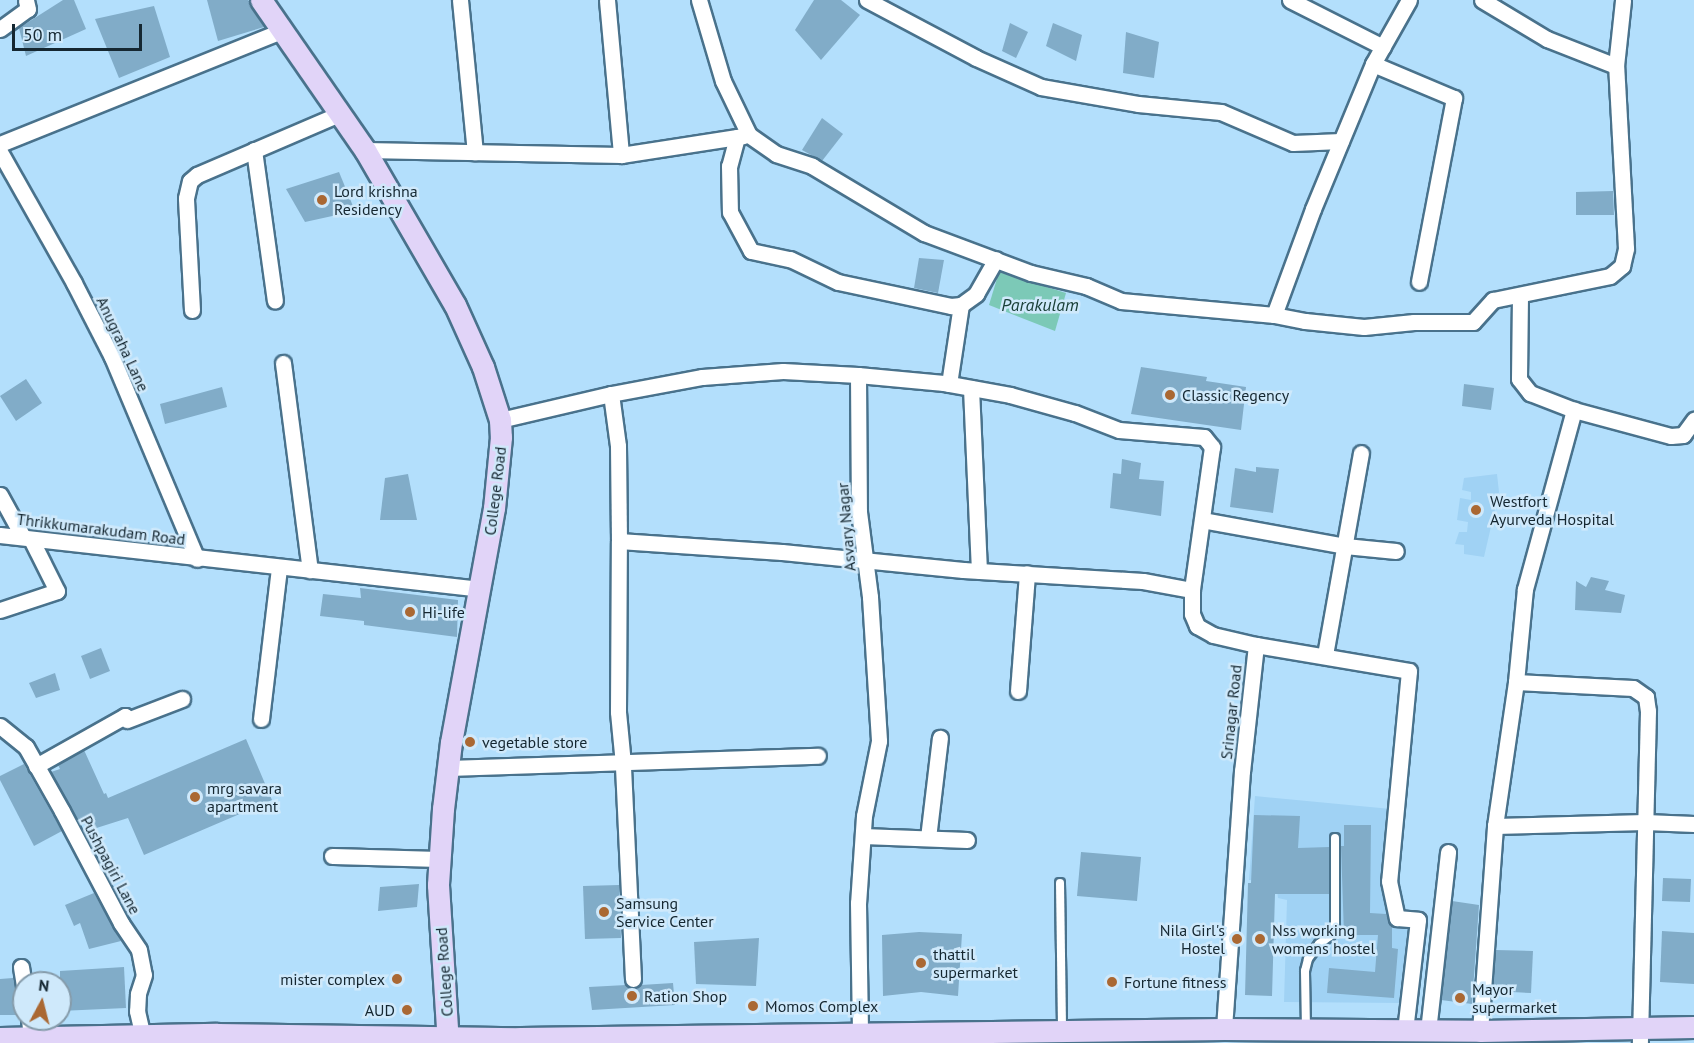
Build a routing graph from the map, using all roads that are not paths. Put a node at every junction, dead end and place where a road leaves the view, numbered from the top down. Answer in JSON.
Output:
{"nodes":[{"id":1,"x":26,"y":0,"type":"edge"},
{"id":2,"x":261,"y":0,"type":"edge"},
{"id":3,"x":460,"y":0,"type":"edge"},
{"id":4,"x":607,"y":0,"type":"edge"},
{"id":5,"x":699,"y":0,"type":"edge"},
{"id":6,"x":867,"y":0,"type":"edge"},
{"id":7,"x":1290,"y":0,"type":"edge"},
{"id":8,"x":1408,"y":0,"type":"edge"},
{"id":9,"x":1482,"y":0,"type":"edge"},
{"id":10,"x":1623,"y":0,"type":"edge"},
{"id":11,"x":0,"y":29,"type":"edge"},
{"id":12,"x":281,"y":31,"type":"junction"},
{"id":13,"x":1383,"y":47,"type":"junction"},
{"id":14,"x":1373,"y":64,"type":"junction"},
{"id":15,"x":1617,"y":66,"type":"junction"},
{"id":16,"x":339,"y":114,"type":"junction"},
{"id":17,"x":743,"y":136,"type":"junction"},
{"id":18,"x":1341,"y":141,"type":"junction"},
{"id":19,"x":0,"y":144,"type":"edge"},
{"id":20,"x":254,"y":150,"type":"junction"},
{"id":21,"x":365,"y":150,"type":"junction"},
{"id":22,"x":0,"y":152,"type":"edge"},
{"id":23,"x":475,"y":152,"type":"junction"},
{"id":24,"x":621,"y":155,"type":"junction"},
{"id":25,"x":996,"y":259,"type":"junction"},
{"id":26,"x":1419,"y":282,"type":"dead end"},
{"id":27,"x":1520,"y":296,"type":"junction"},
{"id":28,"x":275,"y":301,"type":"dead end"},
{"id":29,"x":961,"y":306,"type":"junction"},
{"id":30,"x":192,"y":310,"type":"dead end"},
{"id":31,"x":1274,"y":315,"type":"junction"},
{"id":32,"x":283,"y":363,"type":"dead end"},
{"id":33,"x":858,"y":375,"type":"junction"},
{"id":34,"x":949,"y":384,"type":"junction"},
{"id":35,"x":971,"y":388,"type":"junction"},
{"id":36,"x":611,"y":394,"type":"junction"},
{"id":37,"x":1574,"y":410,"type":"junction"},
{"id":38,"x":500,"y":420,"type":"junction"},
{"id":39,"x":1694,"y":420,"type":"edge"},
{"id":40,"x":1361,"y":453,"type":"dead end"},
{"id":41,"x":0,"y":495,"type":"edge"},
{"id":42,"x":1202,"y":520,"type":"junction"},
{"id":43,"x":0,"y":535,"type":"edge"},
{"id":44,"x":27,"y":538,"type":"junction"},
{"id":45,"x":619,"y":541,"type":"junction"},
{"id":46,"x":1346,"y":546,"type":"junction"},
{"id":47,"x":1396,"y":551,"type":"dead end"},
{"id":48,"x":197,"y":559,"type":"junction"},
{"id":49,"x":867,"y":561,"type":"junction"},
{"id":50,"x":279,"y":567,"type":"junction"},
{"id":51,"x":310,"y":570,"type":"junction"},
{"id":52,"x":979,"y":571,"type":"junction"},
{"id":53,"x":1027,"y":573,"type":"junction"},
{"id":54,"x":480,"y":589,"type":"junction"},
{"id":55,"x":1192,"y":590,"type":"junction"},
{"id":56,"x":0,"y":610,"type":"edge"},
{"id":57,"x":1256,"y":645,"type":"junction"},
{"id":58,"x":1325,"y":655,"type":"junction"},
{"id":59,"x":1516,"y":682,"type":"junction"},
{"id":60,"x":1017,"y":691,"type":"dead end"},
{"id":61,"x":182,"y":699,"type":"dead end"},
{"id":62,"x":261,"y":719,"type":"dead end"},
{"id":63,"x":0,"y":726,"type":"edge"},
{"id":64,"x":940,"y":738,"type":"dead end"},
{"id":65,"x":818,"y":756,"type":"dead end"},
{"id":66,"x":623,"y":764,"type":"junction"},
{"id":67,"x":36,"y":766,"type":"junction"},
{"id":68,"x":448,"y":768,"type":"junction"},
{"id":69,"x":1645,"y":822,"type":"junction"},
{"id":70,"x":1694,"y":824,"type":"edge"},
{"id":71,"x":1495,"y":826,"type":"junction"},
{"id":72,"x":863,"y":836,"type":"junction"},
{"id":73,"x":928,"y":838,"type":"junction"},
{"id":74,"x":1335,"y":838,"type":"dead end"},
{"id":75,"x":967,"y":840,"type":"dead end"},
{"id":76,"x":1448,"y":852,"type":"dead end"},
{"id":77,"x":332,"y":856,"type":"dead end"},
{"id":78,"x":440,"y":859,"type":"junction"},
{"id":79,"x":1060,"y":883,"type":"dead end"},
{"id":80,"x":21,"y":967,"type":"dead end"},
{"id":81,"x":22,"y":971,"type":"edge"},
{"id":82,"x":633,"y":979,"type":"dead end"},
{"id":83,"x":1694,"y":1027,"type":"edge"},
{"id":84,"x":1224,"y":1029,"type":"junction"},
{"id":85,"x":1306,"y":1030,"type":"junction"},
{"id":86,"x":1405,"y":1031,"type":"junction"},
{"id":87,"x":1428,"y":1031,"type":"junction"},
{"id":88,"x":1480,"y":1031,"type":"junction"},
{"id":89,"x":1062,"y":1032,"type":"junction"},
{"id":90,"x":38,"y":1034,"type":"edge"},
{"id":91,"x":860,"y":1035,"type":"junction"},
{"id":92,"x":142,"y":1036,"type":"junction"},
{"id":93,"x":1640,"y":1036,"type":"edge"},
{"id":94,"x":0,"y":1038,"type":"edge"},
{"id":95,"x":448,"y":1040,"type":"edge"}],
"edges":[{"from":1,"to":11,"type":"street"},
{"from":2,"to":12,"type":"main road","name":"College Road"},
{"from":3,"to":23,"type":"street"},
{"from":4,"to":24,"type":"street"},
{"from":5,"to":17,"type":"street"},
{"from":6,"to":18,"type":"street"},
{"from":7,"to":13,"type":"street"},
{"from":8,"to":13,"type":"street"},
{"from":9,"to":15,"type":"street"},
{"from":10,"to":15,"type":"street"},
{"from":12,"to":16,"type":"main road","name":"College Road"},
{"from":12,"to":19,"type":"street"},
{"from":13,"to":14,"type":"street"},
{"from":14,"to":18,"type":"street"},
{"from":14,"to":26,"type":"street"},
{"from":15,"to":27,"type":"street"},
{"from":16,"to":20,"type":"street"},
{"from":16,"to":21,"type":"main road","name":"College Road"},
{"from":17,"to":24,"type":"street"},
{"from":17,"to":25,"type":"street"},
{"from":17,"to":29,"type":"street"},
{"from":18,"to":31,"type":"street"},
{"from":20,"to":28,"type":"street"},
{"from":20,"to":30,"type":"street"},
{"from":21,"to":23,"type":"street"},
{"from":21,"to":38,"type":"main road","name":"College Road"},
{"from":22,"to":48,"type":"street","name":"Anugraha Lane"},
{"from":23,"to":24,"type":"street"},
{"from":25,"to":29,"type":"street"},
{"from":25,"to":31,"type":"street"},
{"from":27,"to":31,"type":"street"},
{"from":27,"to":37,"type":"street"},
{"from":29,"to":34,"type":"street"},
{"from":32,"to":51,"type":"street"},
{"from":33,"to":34,"type":"street"},
{"from":33,"to":36,"type":"street"},
{"from":33,"to":49,"type":"street","name":"Asvary Nagar"},
{"from":34,"to":35,"type":"street"},
{"from":35,"to":42,"type":"street"},
{"from":35,"to":52,"type":"street"},
{"from":36,"to":38,"type":"street"},
{"from":36,"to":45,"type":"street"},
{"from":37,"to":39,"type":"street"},
{"from":37,"to":59,"type":"street"},
{"from":38,"to":54,"type":"main road","name":"College Road"},
{"from":40,"to":46,"type":"street"},
{"from":41,"to":44,"type":"street"},
{"from":42,"to":46,"type":"street"},
{"from":42,"to":55,"type":"street"},
{"from":43,"to":44,"type":"street","name":"Thrikkumarakudam Road"},
{"from":44,"to":48,"type":"street","name":"Thrikkumarakudam Road"},
{"from":44,"to":56,"type":"street"},
{"from":45,"to":49,"type":"street"},
{"from":45,"to":66,"type":"street"},
{"from":46,"to":47,"type":"street"},
{"from":46,"to":58,"type":"street"},
{"from":48,"to":50,"type":"street","name":"Thrikkumarakudam Road"},
{"from":49,"to":52,"type":"street"},
{"from":49,"to":72,"type":"street","name":"Asvary Nagar"},
{"from":50,"to":51,"type":"street","name":"Thrikkumarakudam Road"},
{"from":50,"to":62,"type":"street"},
{"from":51,"to":54,"type":"street","name":"Thrikkumarakudam Road"},
{"from":52,"to":53,"type":"street"},
{"from":53,"to":55,"type":"street"},
{"from":53,"to":60,"type":"street"},
{"from":54,"to":68,"type":"main road","name":"College Road"},
{"from":55,"to":57,"type":"street","name":"Srinagar Road"},
{"from":57,"to":58,"type":"street"},
{"from":57,"to":84,"type":"street","name":"Srinagar Road"},
{"from":58,"to":86,"type":"street"},
{"from":59,"to":69,"type":"street"},
{"from":59,"to":71,"type":"street"},
{"from":61,"to":67,"type":"street"},
{"from":63,"to":67,"type":"street","name":"Pushpagiri Lane"},
{"from":64,"to":73,"type":"street"},
{"from":65,"to":66,"type":"street"},
{"from":66,"to":68,"type":"street"},
{"from":66,"to":82,"type":"street"},
{"from":67,"to":92,"type":"street","name":"Pushpagiri Lane"},
{"from":68,"to":78,"type":"main road","name":"College Road"},
{"from":69,"to":70,"type":"street"},
{"from":69,"to":71,"type":"street"},
{"from":69,"to":93,"type":"street"},
{"from":71,"to":88,"type":"street"},
{"from":72,"to":73,"type":"street"},
{"from":72,"to":91,"type":"street","name":"Asvary Nagar"},
{"from":73,"to":75,"type":"street"},
{"from":74,"to":85,"type":"lane"},
{"from":76,"to":87,"type":"street"},
{"from":77,"to":78,"type":"street"},
{"from":78,"to":95,"type":"main road","name":"College Road"},
{"from":79,"to":89,"type":"lane"},
{"from":80,"to":81,"type":"street"},
{"from":83,"to":93,"type":"main road"},
{"from":84,"to":85,"type":"main road"},
{"from":84,"to":89,"type":"main road"},
{"from":85,"to":86,"type":"main road"},
{"from":86,"to":87,"type":"main road"},
{"from":87,"to":88,"type":"main road"},
{"from":88,"to":93,"type":"main road"},
{"from":89,"to":91,"type":"main road"},
{"from":90,"to":92,"type":"main road"},
{"from":90,"to":94,"type":"main road"},
{"from":91,"to":95,"type":"main road"},
{"from":92,"to":95,"type":"main road"}]}
